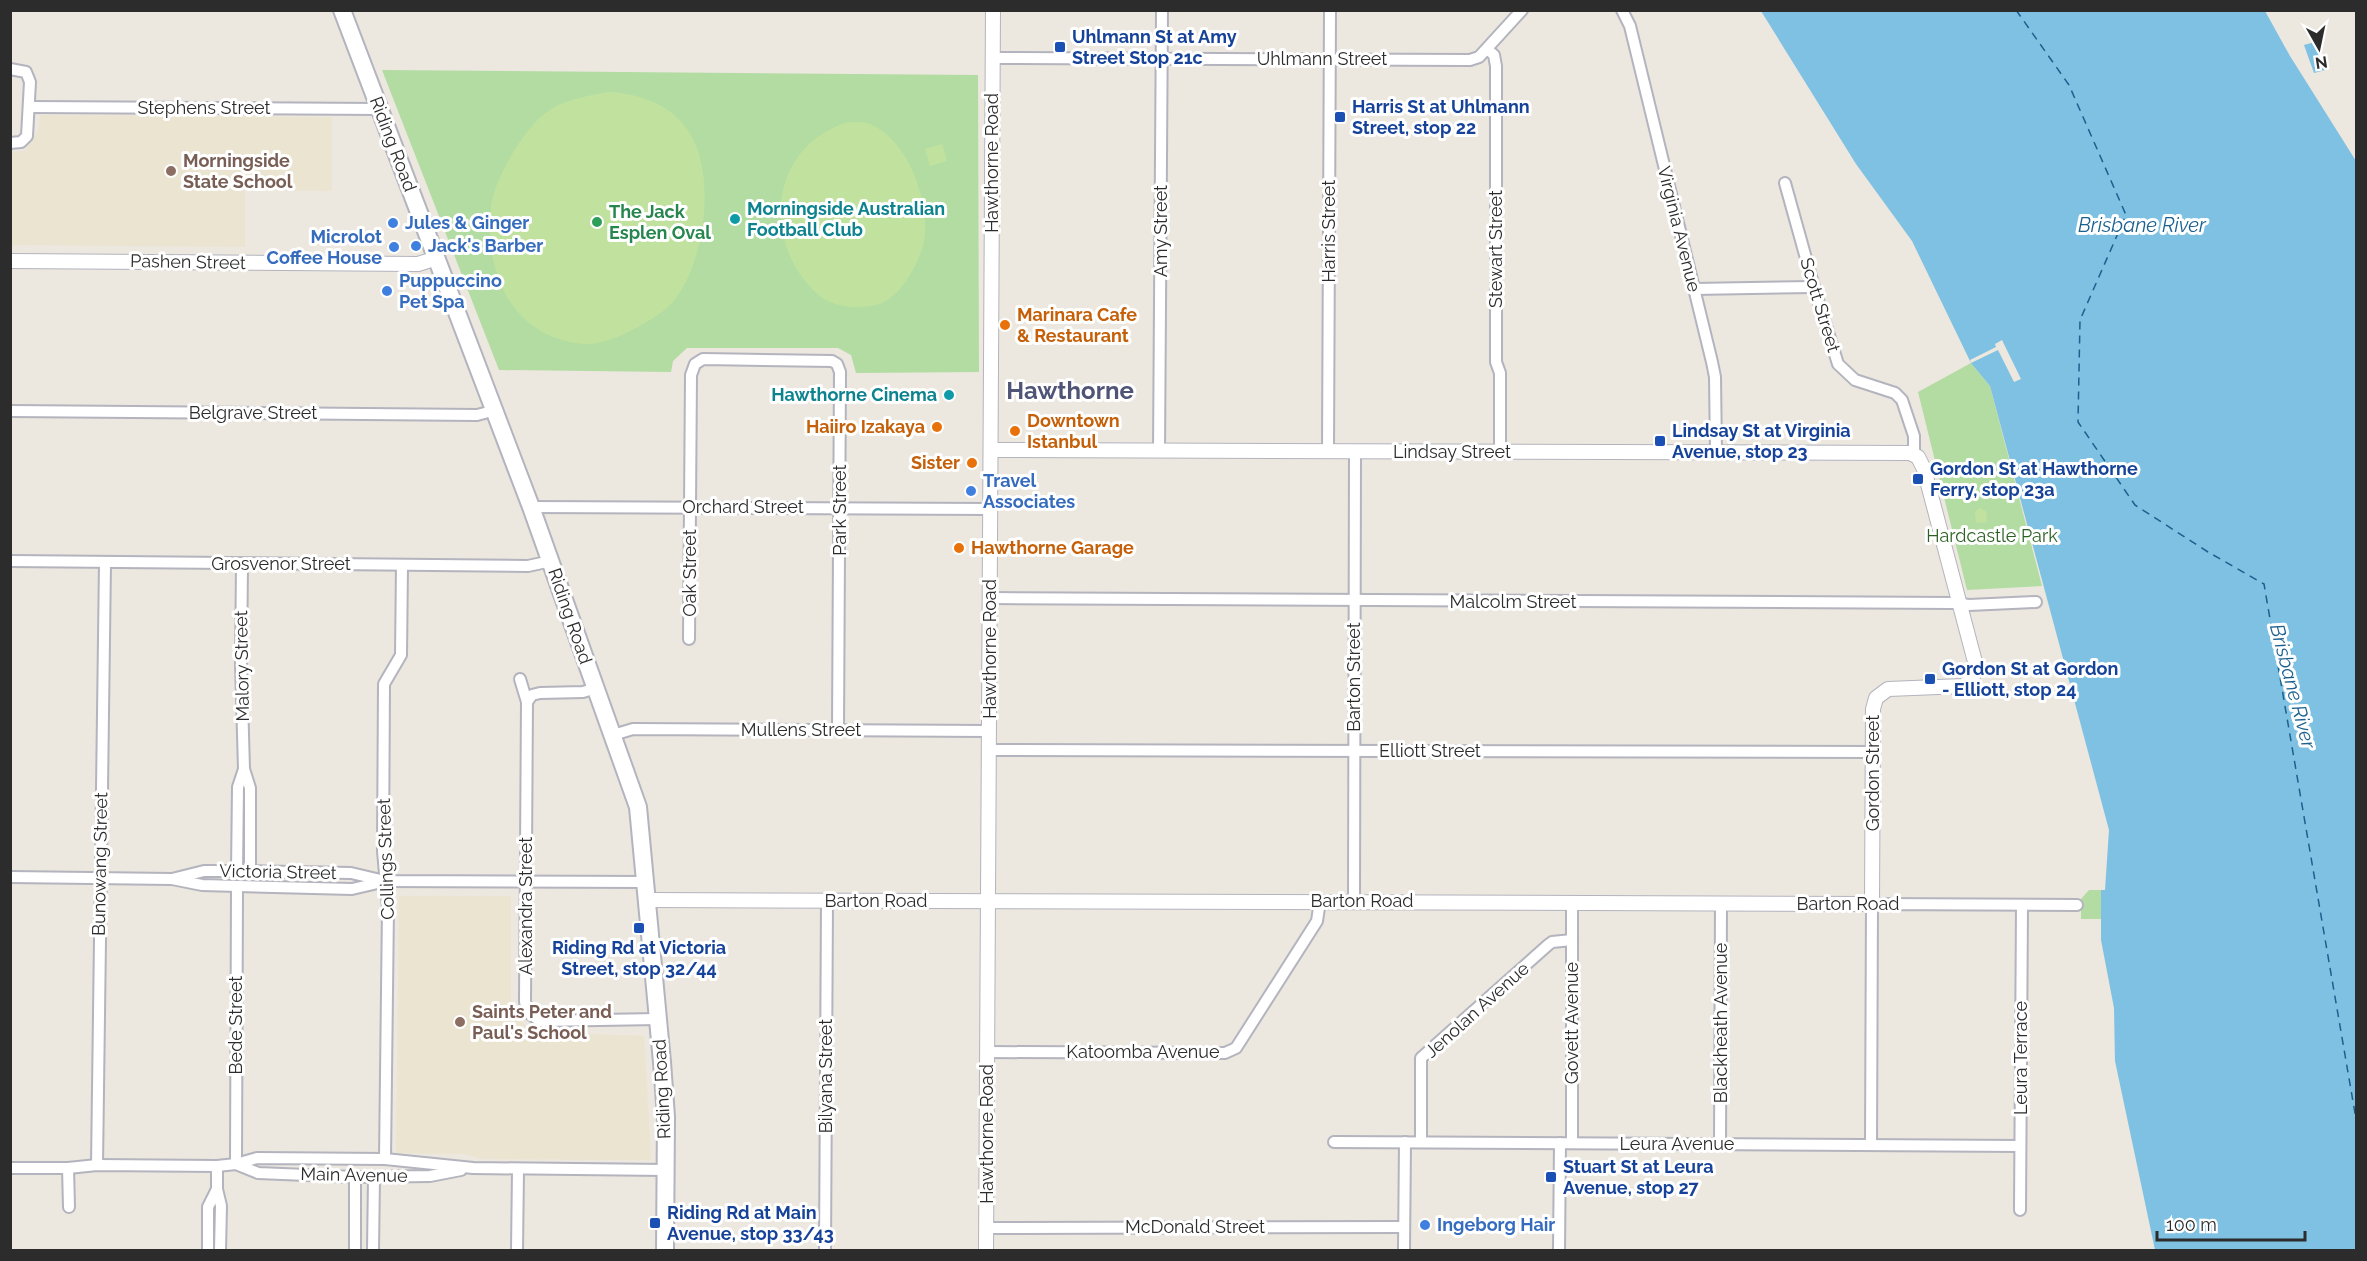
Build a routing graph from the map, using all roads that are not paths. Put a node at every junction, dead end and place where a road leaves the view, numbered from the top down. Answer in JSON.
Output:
{"nodes":[{"id":1,"x":342,"y":10,"type":"edge"},
{"id":2,"x":993,"y":10,"type":"edge"},
{"id":3,"x":1162,"y":10,"type":"edge"},
{"id":4,"x":1330,"y":10,"type":"edge"},
{"id":5,"x":1522,"y":10,"type":"edge"},
{"id":6,"x":1622,"y":10,"type":"edge"},
{"id":7,"x":1487,"y":49,"type":"junction"},
{"id":8,"x":993,"y":58,"type":"junction"},
{"id":9,"x":1162,"y":58,"type":"junction"},
{"id":10,"x":1329,"y":58,"type":"junction"},
{"id":11,"x":10,"y":69,"type":"edge"},
{"id":12,"x":29,"y":107,"type":"junction"},
{"id":13,"x":380,"y":109,"type":"junction"},
{"id":14,"x":10,"y":143,"type":"edge"},
{"id":15,"x":1785,"y":183,"type":"dead end"},
{"id":16,"x":437,"y":258,"type":"junction"},
{"id":17,"x":10,"y":261,"type":"edge"},
{"id":18,"x":1814,"y":287,"type":"junction"},
{"id":19,"x":1694,"y":289,"type":"junction"},
{"id":20,"x":695,"y":364,"type":"joint"},
{"id":21,"x":1895,"y":393,"type":"joint"},
{"id":22,"x":496,"y":410,"type":"junction"},
{"id":23,"x":10,"y":411,"type":"edge"},
{"id":24,"x":991,"y":450,"type":"junction"},
{"id":25,"x":1160,"y":451,"type":"junction"},
{"id":26,"x":1328,"y":452,"type":"junction"},
{"id":27,"x":1355,"y":452,"type":"junction"},
{"id":28,"x":1500,"y":452,"type":"junction"},
{"id":29,"x":1716,"y":452,"type":"junction"},
{"id":30,"x":1914,"y":454,"type":"junction"},
{"id":31,"x":531,"y":507,"type":"junction"},
{"id":32,"x":690,"y":507,"type":"junction"},
{"id":33,"x":840,"y":508,"type":"junction"},
{"id":34,"x":990,"y":509,"type":"junction"},
{"id":35,"x":10,"y":561,"type":"edge"},
{"id":36,"x":551,"y":561,"type":"junction"},
{"id":37,"x":105,"y":562,"type":"junction"},
{"id":38,"x":242,"y":564,"type":"junction"},
{"id":39,"x":402,"y":565,"type":"junction"},
{"id":40,"x":990,"y":598,"type":"junction"},
{"id":41,"x":1354,"y":601,"type":"junction"},
{"id":42,"x":2036,"y":602,"type":"dead end"},
{"id":43,"x":1960,"y":604,"type":"junction"},
{"id":44,"x":689,"y":639,"type":"dead end"},
{"id":45,"x":520,"y":679,"type":"dead end"},
{"id":46,"x":596,"y":688,"type":"junction"},
{"id":47,"x":527,"y":702,"type":"junction"},
{"id":48,"x":838,"y":730,"type":"junction"},
{"id":49,"x":989,"y":731,"type":"junction"},
{"id":50,"x":614,"y":735,"type":"junction"},
{"id":51,"x":989,"y":750,"type":"junction"},
{"id":52,"x":1354,"y":751,"type":"junction"},
{"id":53,"x":1872,"y":752,"type":"junction"},
{"id":54,"x":244,"y":769,"type":"junction"},
{"id":55,"x":237,"y":872,"type":"junction"},
{"id":56,"x":250,"y":872,"type":"junction"},
{"id":57,"x":10,"y":877,"type":"edge"},
{"id":58,"x":100,"y":878,"type":"junction"},
{"id":59,"x":172,"y":879,"type":"junction"},
{"id":60,"x":385,"y":881,"type":"junction"},
{"id":61,"x":525,"y":882,"type":"junction"},
{"id":62,"x":645,"y":882,"type":"junction"},
{"id":63,"x":237,"y":886,"type":"junction"},
{"id":64,"x":647,"y":900,"type":"junction"},
{"id":65,"x":827,"y":901,"type":"junction"},
{"id":66,"x":988,"y":901,"type":"junction"},
{"id":67,"x":1320,"y":901,"type":"junction"},
{"id":68,"x":1354,"y":902,"type":"junction"},
{"id":69,"x":1572,"y":903,"type":"junction"},
{"id":70,"x":1721,"y":903,"type":"junction"},
{"id":71,"x":1872,"y":904,"type":"junction"},
{"id":72,"x":2022,"y":905,"type":"junction"},
{"id":73,"x":2077,"y":905,"type":"dead end"},
{"id":74,"x":1572,"y":940,"type":"junction"},
{"id":75,"x":658,"y":1019,"type":"junction"},
{"id":76,"x":987,"y":1052,"type":"junction"},
{"id":77,"x":1334,"y":1142,"type":"dead end"},
{"id":78,"x":1405,"y":1142,"type":"junction"},
{"id":79,"x":1421,"y":1142,"type":"junction"},
{"id":80,"x":1560,"y":1143,"type":"junction"},
{"id":81,"x":1572,"y":1143,"type":"junction"},
{"id":82,"x":1720,"y":1144,"type":"junction"},
{"id":83,"x":1871,"y":1145,"type":"junction"},
{"id":84,"x":2020,"y":1146,"type":"junction"},
{"id":85,"x":385,"y":1159,"type":"junction"},
{"id":86,"x":236,"y":1164,"type":"junction"},
{"id":87,"x":97,"y":1165,"type":"junction"},
{"id":88,"x":217,"y":1166,"type":"junction"},
{"id":89,"x":10,"y":1168,"type":"edge"},
{"id":90,"x":68,"y":1168,"type":"junction"},
{"id":91,"x":473,"y":1168,"type":"junction"},
{"id":92,"x":518,"y":1170,"type":"junction"},
{"id":93,"x":665,"y":1170,"type":"junction"},
{"id":94,"x":355,"y":1177,"type":"junction"},
{"id":95,"x":374,"y":1177,"type":"junction"},
{"id":96,"x":217,"y":1189,"type":"junction"},
{"id":97,"x":69,"y":1207,"type":"dead end"},
{"id":98,"x":2020,"y":1210,"type":"dead end"},
{"id":99,"x":1404,"y":1227,"type":"junction"},
{"id":100,"x":986,"y":1228,"type":"junction"},
{"id":101,"x":207,"y":1251,"type":"edge"},
{"id":102,"x":220,"y":1251,"type":"edge"},
{"id":103,"x":355,"y":1251,"type":"edge"},
{"id":104,"x":373,"y":1251,"type":"edge"},
{"id":105,"x":517,"y":1251,"type":"edge"},
{"id":106,"x":665,"y":1251,"type":"edge"},
{"id":107,"x":825,"y":1251,"type":"edge"},
{"id":108,"x":986,"y":1251,"type":"edge"},
{"id":109,"x":1404,"y":1251,"type":"edge"},
{"id":110,"x":1559,"y":1251,"type":"edge"}],
"edges":[{"from":1,"to":13,"type":"main road","name":"Riding Road"},
{"from":2,"to":8,"type":"street","name":"Hawthorne Road"},
{"from":3,"to":9,"type":"street","name":"Amy Street"},
{"from":4,"to":10,"type":"street","name":"Harris Street"},
{"from":5,"to":7,"type":"street","name":"Uhlmann Street"},
{"from":6,"to":19,"type":"street","name":"Virginia Avenue"},
{"from":7,"to":10,"type":"street","name":"Uhlmann Street"},
{"from":7,"to":28,"type":"street","name":"Stewart Street"},
{"from":8,"to":9,"type":"street","name":"Uhlmann Street"},
{"from":8,"to":24,"type":"street","name":"Hawthorne Road"},
{"from":9,"to":10,"type":"street","name":"Uhlmann Street"},
{"from":9,"to":25,"type":"street","name":"Amy Street"},
{"from":10,"to":26,"type":"street","name":"Harris Street"},
{"from":11,"to":12,"type":"street"},
{"from":12,"to":13,"type":"street","name":"Stephens Street"},
{"from":12,"to":14,"type":"street"},
{"from":13,"to":16,"type":"main road","name":"Riding Road"},
{"from":15,"to":18,"type":"street","name":"Scott Street"},
{"from":16,"to":17,"type":"street","name":"Pashen Street"},
{"from":16,"to":22,"type":"main road","name":"Riding Road"},
{"from":18,"to":19,"type":"street"},
{"from":18,"to":21,"type":"street","name":"Scott Street"},
{"from":19,"to":29,"type":"street","name":"Virginia Avenue"},
{"from":20,"to":32,"type":"street","name":"Oak Street"},
{"from":20,"to":33,"type":"street","name":"Park Street"},
{"from":21,"to":30,"type":"street","name":"Gordon Street"},
{"from":22,"to":23,"type":"street","name":"Belgrave Street"},
{"from":22,"to":31,"type":"main road","name":"Riding Road"},
{"from":24,"to":25,"type":"street","name":"Lindsay Street"},
{"from":24,"to":34,"type":"street","name":"Hawthorne Road"},
{"from":25,"to":26,"type":"street","name":"Lindsay Street"},
{"from":26,"to":27,"type":"street","name":"Lindsay Street"},
{"from":27,"to":28,"type":"street","name":"Lindsay Street"},
{"from":27,"to":41,"type":"street","name":"Barton Street"},
{"from":28,"to":29,"type":"street","name":"Lindsay Street"},
{"from":29,"to":30,"type":"street","name":"Lindsay Street"},
{"from":30,"to":43,"type":"street","name":"Gordon Street"},
{"from":31,"to":32,"type":"street","name":"Orchard Street"},
{"from":31,"to":36,"type":"main road","name":"Riding Road"},
{"from":32,"to":33,"type":"street","name":"Orchard Street"},
{"from":32,"to":44,"type":"street","name":"Oak Street"},
{"from":33,"to":34,"type":"street","name":"Orchard Street"},
{"from":33,"to":48,"type":"street","name":"Park Street"},
{"from":34,"to":40,"type":"street","name":"Hawthorne Road"},
{"from":35,"to":37,"type":"street","name":"Grosvenor Street"},
{"from":36,"to":39,"type":"street","name":"Grosvenor Street"},
{"from":36,"to":46,"type":"main road","name":"Riding Road"},
{"from":37,"to":38,"type":"street","name":"Grosvenor Street"},
{"from":37,"to":58,"type":"street","name":"Bunowang Street"},
{"from":38,"to":39,"type":"street","name":"Grosvenor Street"},
{"from":38,"to":54,"type":"street","name":"Malory Street"},
{"from":39,"to":60,"type":"street","name":"Collings Street"},
{"from":40,"to":41,"type":"street","name":"Malcolm Street"},
{"from":40,"to":49,"type":"street","name":"Hawthorne Road"},
{"from":41,"to":43,"type":"street","name":"Malcolm Street"},
{"from":41,"to":52,"type":"street","name":"Barton Street"},
{"from":42,"to":43,"type":"street","name":"Malcolm Street"},
{"from":43,"to":53,"type":"street","name":"Gordon Street"},
{"from":45,"to":47,"type":"street","name":"Alexandra Street"},
{"from":46,"to":47,"type":"street"},
{"from":46,"to":50,"type":"main road","name":"Riding Road"},
{"from":47,"to":61,"type":"street","name":"Alexandra Street"},
{"from":48,"to":49,"type":"street","name":"Mullens Street"},
{"from":48,"to":50,"type":"street","name":"Mullens Street"},
{"from":49,"to":51,"type":"street","name":"Hawthorne Road"},
{"from":50,"to":62,"type":"main road","name":"Riding Road"},
{"from":51,"to":52,"type":"street","name":"Elliott Street"},
{"from":51,"to":66,"type":"street","name":"Hawthorne Road"},
{"from":52,"to":53,"type":"street","name":"Elliott Street"},
{"from":52,"to":68,"type":"street","name":"Barton Street"},
{"from":53,"to":71,"type":"street","name":"Gordon Street"},
{"from":54,"to":55,"type":"street","name":"Malory Street"},
{"from":54,"to":56,"type":"street","name":"Malory Street"},
{"from":55,"to":56,"type":"street","name":"Victoria Street"},
{"from":55,"to":59,"type":"street","name":"Victoria Street"},
{"from":56,"to":60,"type":"street","name":"Victoria Street"},
{"from":57,"to":58,"type":"street","name":"Victoria Street"},
{"from":58,"to":59,"type":"street","name":"Victoria Street"},
{"from":58,"to":87,"type":"street","name":"Bunowang Street"},
{"from":59,"to":63,"type":"street","name":"Victoria Street"},
{"from":60,"to":61,"type":"street","name":"Victoria Street"},
{"from":60,"to":63,"type":"street","name":"Victoria Street"},
{"from":60,"to":85,"type":"street","name":"Collings Street"},
{"from":61,"to":62,"type":"street","name":"Victoria Street"},
{"from":61,"to":75,"type":"street","name":"Alexandra Street"},
{"from":62,"to":64,"type":"main road","name":"Riding Road"},
{"from":63,"to":86,"type":"street","name":"Bede Street"},
{"from":64,"to":65,"type":"street","name":"Barton Road"},
{"from":64,"to":75,"type":"main road","name":"Riding Road"},
{"from":65,"to":66,"type":"street","name":"Barton Road"},
{"from":65,"to":107,"type":"street","name":"Bilyana Street"},
{"from":66,"to":67,"type":"street","name":"Barton Road"},
{"from":66,"to":76,"type":"street","name":"Hawthorne Road"},
{"from":67,"to":68,"type":"street","name":"Barton Road"},
{"from":67,"to":76,"type":"street","name":"Katoomba Avenue"},
{"from":68,"to":69,"type":"street","name":"Barton Road"},
{"from":69,"to":70,"type":"street","name":"Barton Road"},
{"from":69,"to":74,"type":"street","name":"Govett Avenue"},
{"from":70,"to":71,"type":"street","name":"Barton Road"},
{"from":70,"to":82,"type":"street","name":"Blackheath Avenue"},
{"from":71,"to":72,"type":"street","name":"Barton Road"},
{"from":71,"to":83,"type":"street","name":"Gordon Street"},
{"from":72,"to":73,"type":"street","name":"Barton Road"},
{"from":72,"to":84,"type":"street","name":"Leura Terrace"},
{"from":74,"to":79,"type":"street","name":"Jenolan Avenue"},
{"from":74,"to":81,"type":"street","name":"Govett Avenue"},
{"from":75,"to":93,"type":"main road","name":"Riding Road"},
{"from":76,"to":100,"type":"street","name":"Hawthorne Road"},
{"from":77,"to":78,"type":"street","name":"Leura Avenue"},
{"from":78,"to":79,"type":"street","name":"Leura Avenue"},
{"from":78,"to":99,"type":"street"},
{"from":79,"to":80,"type":"street","name":"Leura Avenue"},
{"from":80,"to":81,"type":"street","name":"Leura Avenue"},
{"from":80,"to":110,"type":"street"},
{"from":81,"to":82,"type":"street","name":"Leura Avenue"},
{"from":82,"to":83,"type":"street","name":"Leura Avenue"},
{"from":83,"to":84,"type":"street","name":"Leura Avenue"},
{"from":84,"to":98,"type":"street","name":"Leura Terrace"},
{"from":85,"to":86,"type":"street","name":"Main Avenue"},
{"from":85,"to":91,"type":"street","name":"Main Avenue"},
{"from":86,"to":88,"type":"street","name":"Main Avenue"},
{"from":86,"to":94,"type":"street","name":"Main Avenue"},
{"from":87,"to":88,"type":"street","name":"Main Avenue"},
{"from":87,"to":90,"type":"street","name":"Main Avenue"},
{"from":88,"to":96,"type":"street"},
{"from":89,"to":90,"type":"street","name":"Main Avenue"},
{"from":90,"to":97,"type":"street"},
{"from":91,"to":92,"type":"street","name":"Main Avenue"},
{"from":91,"to":95,"type":"street","name":"Main Avenue"},
{"from":92,"to":93,"type":"street","name":"Main Avenue"},
{"from":92,"to":105,"type":"street"},
{"from":93,"to":106,"type":"main road","name":"Riding Road"},
{"from":94,"to":95,"type":"street","name":"Main Avenue"},
{"from":94,"to":103,"type":"street"},
{"from":95,"to":104,"type":"street"},
{"from":96,"to":101,"type":"street"},
{"from":96,"to":102,"type":"street"},
{"from":99,"to":100,"type":"street","name":"McDonald Street"},
{"from":99,"to":109,"type":"street"},
{"from":100,"to":108,"type":"street","name":"Hawthorne Road"}]}
